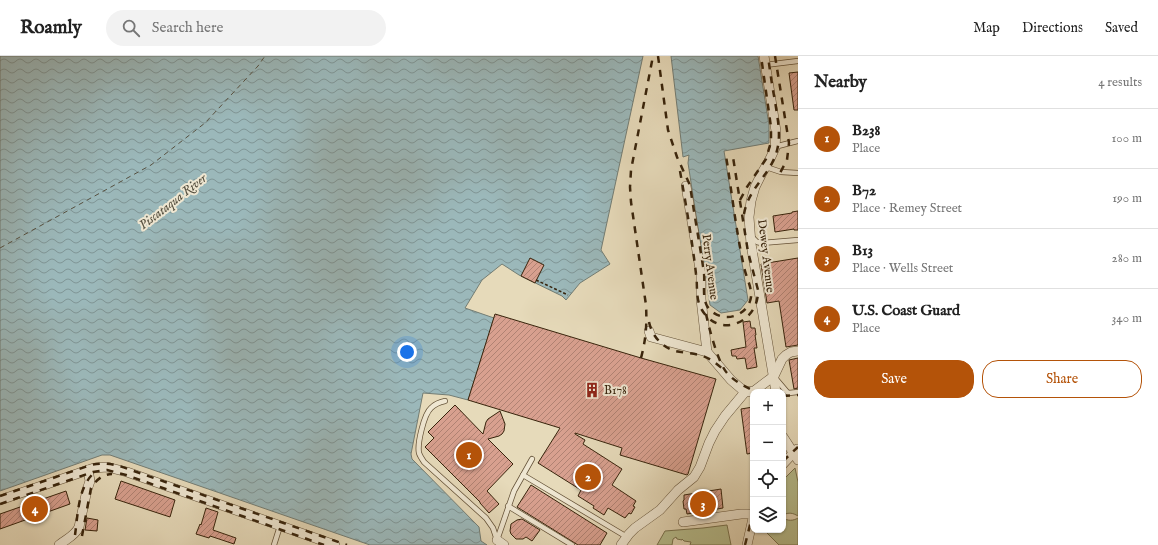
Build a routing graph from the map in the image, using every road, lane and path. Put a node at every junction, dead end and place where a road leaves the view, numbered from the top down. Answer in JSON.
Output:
{"nodes":[{"id":1,"x":765,"y":61,"type":"edge"},
{"id":2,"x":798,"y":61,"type":"edge"},
{"id":3,"x":798,"y":141,"type":"edge"},
{"id":4,"x":775,"y":148,"type":"junction"},
{"id":5,"x":766,"y":167,"type":"junction"},
{"id":6,"x":798,"y":173,"type":"edge"},
{"id":7,"x":686,"y":186,"type":"dead end"},
{"id":8,"x":750,"y":233,"type":"junction"},
{"id":9,"x":798,"y":240,"type":"edge"},
{"id":10,"x":536,"y":280,"type":"dead end"},
{"id":11,"x":568,"y":294,"type":"dead end"},
{"id":12,"x":649,"y":331,"type":"dead end"},
{"id":13,"x":798,"y":351,"type":"edge"},
{"id":14,"x":707,"y":352,"type":"junction"},
{"id":15,"x":774,"y":376,"type":"junction"},
{"id":16,"x":776,"y":389,"type":"edge"},
{"id":17,"x":745,"y":392,"type":"junction"},
{"id":18,"x":798,"y":392,"type":"edge"},
{"id":19,"x":445,"y":401,"type":"dead end"},
{"id":20,"x":786,"y":441,"type":"edge"},
{"id":21,"x":796,"y":454,"type":"edge"},
{"id":22,"x":532,"y":460,"type":"dead end"},
{"id":23,"x":786,"y":462,"type":"edge"},
{"id":24,"x":88,"y":470,"type":"junction"},
{"id":25,"x":523,"y":475,"type":"junction"},
{"id":26,"x":0,"y":500,"type":"edge"},
{"id":27,"x":508,"y":506,"type":"junction"},
{"id":28,"x":750,"y":514,"type":"edge"},
{"id":29,"x":683,"y":522,"type":"dead end"},
{"id":30,"x":280,"y":526,"type":"junction"},
{"id":31,"x":750,"y":532,"type":"edge"},
{"id":32,"x":627,"y":537,"type":"junction"},
{"id":33,"x":501,"y":542,"type":"edge"},
{"id":34,"x":59,"y":545,"type":"edge"},
{"id":35,"x":274,"y":545,"type":"edge"},
{"id":36,"x":335,"y":545,"type":"edge"},
{"id":37,"x":572,"y":545,"type":"edge"},
{"id":38,"x":621,"y":545,"type":"edge"},
{"id":39,"x":747,"y":545,"type":"edge"}],
"edges":[{"from":1,"to":2,"type":"lane"},
{"from":1,"to":4,"type":"street","name":"Dewey Avenue"},
{"from":3,"to":4,"type":"lane"},
{"from":4,"to":5,"type":"street","name":"Dewey Avenue"},
{"from":5,"to":6,"type":"lane"},
{"from":5,"to":8,"type":"street","name":"Dewey Avenue"},
{"from":7,"to":14,"type":"street","name":"Perry Avenue"},
{"from":8,"to":9,"type":"lane"},
{"from":8,"to":15,"type":"street","name":"Dewey Avenue"},
{"from":10,"to":11,"type":"path"},
{"from":12,"to":14,"type":"street"},
{"from":13,"to":15,"type":"street"},
{"from":14,"to":17,"type":"street"},
{"from":15,"to":16,"type":"street","name":"Dewey Avenue"},
{"from":15,"to":17,"type":"street"},
{"from":15,"to":18,"type":"lane"},
{"from":17,"to":32,"type":"street"},
{"from":19,"to":33,"type":"lane"},
{"from":20,"to":21,"type":"street"},
{"from":21,"to":23,"type":"street"},
{"from":22,"to":25,"type":"lane"},
{"from":24,"to":26,"type":"street"},
{"from":24,"to":30,"type":"street"},
{"from":24,"to":34,"type":"street"},
{"from":25,"to":27,"type":"lane"},
{"from":25,"to":32,"type":"lane"},
{"from":27,"to":33,"type":"lane"},
{"from":27,"to":37,"type":"lane"},
{"from":28,"to":29,"type":"street"},
{"from":30,"to":35,"type":"lane"},
{"from":30,"to":36,"type":"street"},
{"from":31,"to":39,"type":"street"},
{"from":32,"to":38,"type":"street"}]}
